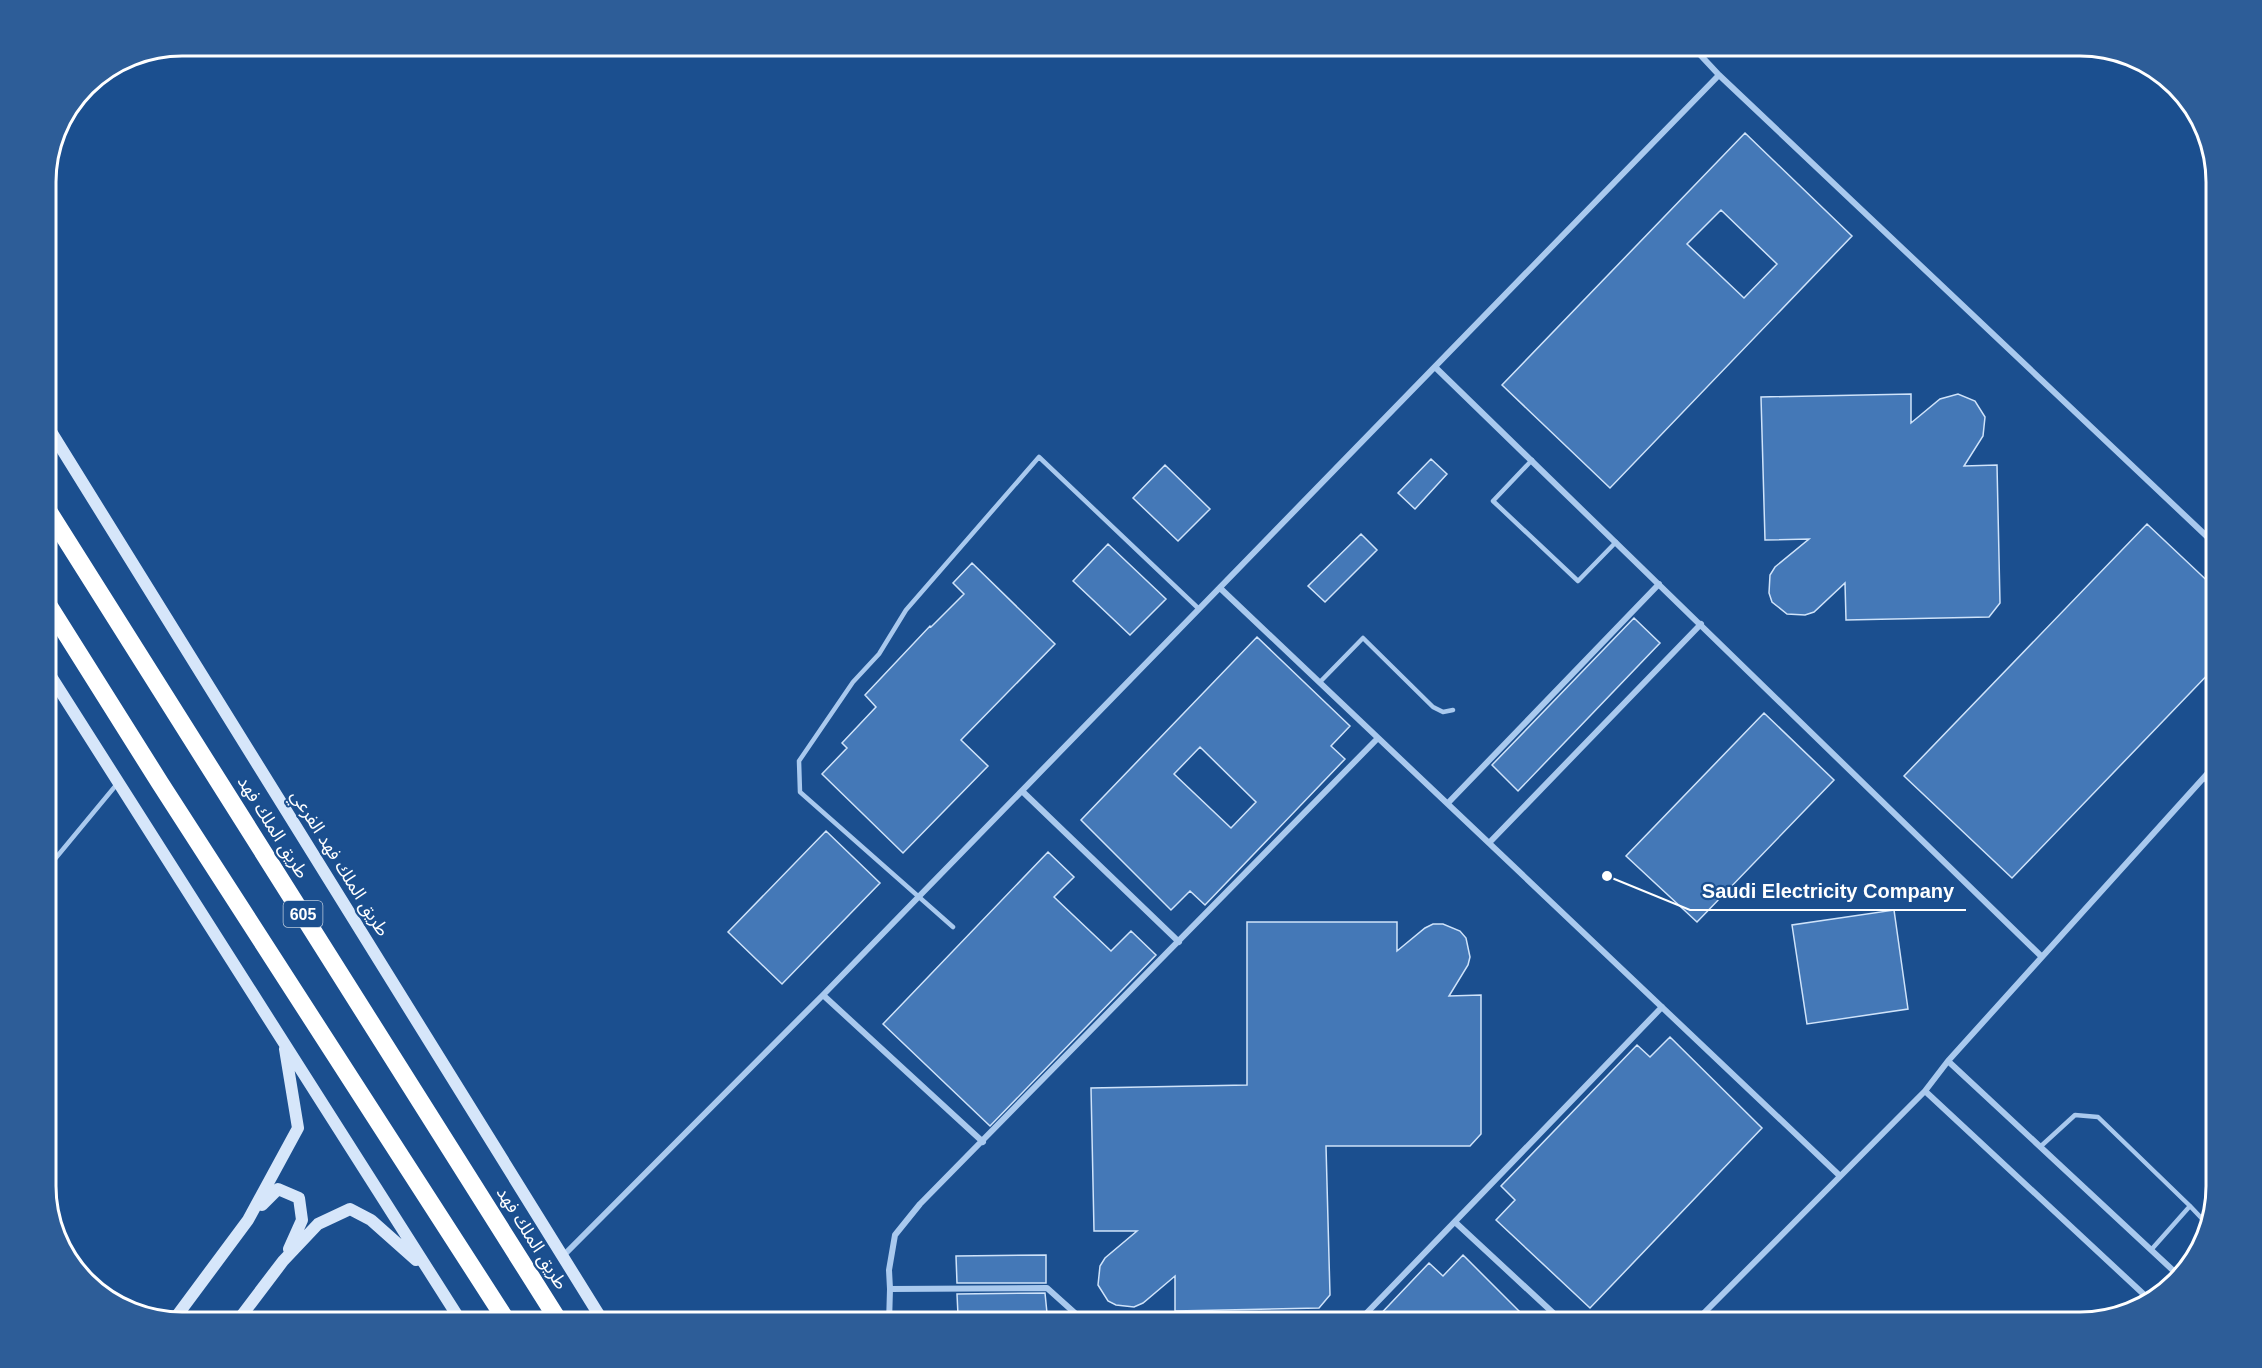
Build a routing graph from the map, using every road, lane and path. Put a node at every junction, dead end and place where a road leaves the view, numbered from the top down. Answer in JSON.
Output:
{"nodes":[{"id":1,"x":1701,"y":56,"type":"edge"},
{"id":2,"x":1719,"y":75,"type":"junction"},
{"id":3,"x":1435,"y":367,"type":"junction"},
{"id":4,"x":56,"y":440,"type":"edge"},
{"id":5,"x":1532,"y":460,"type":"junction"},
{"id":6,"x":56,"y":522,"type":"edge"},
{"id":7,"x":2206,"y":536,"type":"edge"},
{"id":8,"x":1616,"y":542,"type":"junction"},
{"id":9,"x":1659,"y":584,"type":"junction"},
{"id":10,"x":1220,"y":588,"type":"junction"},
{"id":11,"x":1199,"y":609,"type":"junction"},
{"id":12,"x":56,"y":618,"type":"edge"},
{"id":13,"x":1701,"y":624,"type":"junction"},
{"id":14,"x":1320,"y":682,"type":"junction"},
{"id":15,"x":56,"y":684,"type":"edge"},
{"id":16,"x":1453,"y":710,"type":"dead end"},
{"id":17,"x":1378,"y":738,"type":"junction"},
{"id":18,"x":2204,"y":778,"type":"edge"},
{"id":19,"x":119,"y":782,"type":"junction"},
{"id":20,"x":1022,"y":790,"type":"junction"},
{"id":21,"x":1448,"y":803,"type":"junction"},
{"id":22,"x":1489,"y":843,"type":"junction"},
{"id":23,"x":56,"y":858,"type":"edge"},
{"id":24,"x":919,"y":897,"type":"junction"},
{"id":25,"x":953,"y":927,"type":"dead end"},
{"id":26,"x":1179,"y":942,"type":"junction"},
{"id":27,"x":2042,"y":957,"type":"junction"},
{"id":28,"x":823,"y":995,"type":"junction"},
{"id":29,"x":1662,"y":1007,"type":"junction"},
{"id":30,"x":284,"y":1041,"type":"junction"},
{"id":31,"x":1948,"y":1061,"type":"junction"},
{"id":32,"x":1925,"y":1091,"type":"junction"},
{"id":33,"x":982,"y":1142,"type":"junction"},
{"id":34,"x":2040,"y":1147,"type":"junction"},
{"id":35,"x":1840,"y":1176,"type":"junction"},
{"id":36,"x":2190,"y":1206,"type":"junction"},
{"id":37,"x":2202,"y":1219,"type":"edge"},
{"id":38,"x":248,"y":1220,"type":"junction"},
{"id":39,"x":1455,"y":1222,"type":"junction"},
{"id":40,"x":2151,"y":1250,"type":"junction"},
{"id":41,"x":562,"y":1257,"type":"junction"},
{"id":42,"x":283,"y":1261,"type":"junction"},
{"id":43,"x":427,"y":1270,"type":"junction"},
{"id":44,"x":2174,"y":1271,"type":"edge"},
{"id":45,"x":890,"y":1289,"type":"junction"},
{"id":46,"x":2145,"y":1295,"type":"edge"},
{"id":47,"x":180,"y":1312,"type":"edge"},
{"id":48,"x":244,"y":1312,"type":"edge"},
{"id":49,"x":455,"y":1312,"type":"edge"},
{"id":50,"x":500,"y":1312,"type":"edge"},
{"id":51,"x":553,"y":1312,"type":"edge"},
{"id":52,"x":597,"y":1312,"type":"edge"},
{"id":53,"x":889,"y":1312,"type":"edge"},
{"id":54,"x":1074,"y":1312,"type":"edge"},
{"id":55,"x":1368,"y":1312,"type":"edge"},
{"id":56,"x":1552,"y":1312,"type":"edge"},
{"id":57,"x":1705,"y":1312,"type":"edge"}],
"edges":[{"from":1,"to":2,"type":"street"},
{"from":2,"to":3,"type":"street"},
{"from":2,"to":7,"type":"street"},
{"from":3,"to":5,"type":"street"},
{"from":3,"to":10,"type":"street"},
{"from":4,"to":41,"type":"main road","name":"طريق الملك فهد الفرعي"},
{"from":5,"to":8,"type":"street"},
{"from":5,"to":8,"type":"lane"},
{"from":6,"to":51,"type":"highway","name":"طريق الملك فهد","number":"605"},
{"from":8,"to":9,"type":"street"},
{"from":9,"to":13,"type":"street"},
{"from":9,"to":21,"type":"street"},
{"from":10,"to":11,"type":"street"},
{"from":10,"to":14,"type":"street"},
{"from":11,"to":20,"type":"street"},
{"from":11,"to":24,"type":"lane"},
{"from":12,"to":50,"type":"highway","number":"605"},
{"from":13,"to":22,"type":"street"},
{"from":13,"to":27,"type":"street"},
{"from":14,"to":16,"type":"lane"},
{"from":14,"to":17,"type":"street"},
{"from":15,"to":19,"type":"main road"},
{"from":17,"to":21,"type":"street"},
{"from":17,"to":26,"type":"street"},
{"from":18,"to":27,"type":"street"},
{"from":19,"to":23,"type":"lane"},
{"from":19,"to":30,"type":"main road"},
{"from":20,"to":24,"type":"street"},
{"from":20,"to":26,"type":"street"},
{"from":21,"to":22,"type":"street"},
{"from":22,"to":29,"type":"street"},
{"from":24,"to":25,"type":"lane"},
{"from":24,"to":28,"type":"street"},
{"from":26,"to":33,"type":"street"},
{"from":27,"to":31,"type":"street"},
{"from":28,"to":33,"type":"street"},
{"from":28,"to":41,"type":"street"},
{"from":29,"to":35,"type":"street"},
{"from":29,"to":39,"type":"street"},
{"from":30,"to":38,"type":"main road"},
{"from":30,"to":43,"type":"main road"},
{"from":31,"to":32,"type":"street"},
{"from":31,"to":34,"type":"street"},
{"from":32,"to":35,"type":"street"},
{"from":32,"to":46,"type":"street"},
{"from":33,"to":45,"type":"street"},
{"from":34,"to":36,"type":"lane"},
{"from":34,"to":40,"type":"street"},
{"from":35,"to":57,"type":"street"},
{"from":36,"to":37,"type":"lane"},
{"from":36,"to":40,"type":"lane"},
{"from":38,"to":42,"type":"main road"},
{"from":38,"to":47,"type":"main road"},
{"from":39,"to":55,"type":"street"},
{"from":39,"to":56,"type":"street"},
{"from":40,"to":44,"type":"street"},
{"from":41,"to":52,"type":"main road","name":"طريق الملك فهد الفرعي"},
{"from":42,"to":43,"type":"main road"},
{"from":42,"to":48,"type":"main road"},
{"from":43,"to":49,"type":"main road"},
{"from":45,"to":53,"type":"street"},
{"from":45,"to":54,"type":"street"}]}
